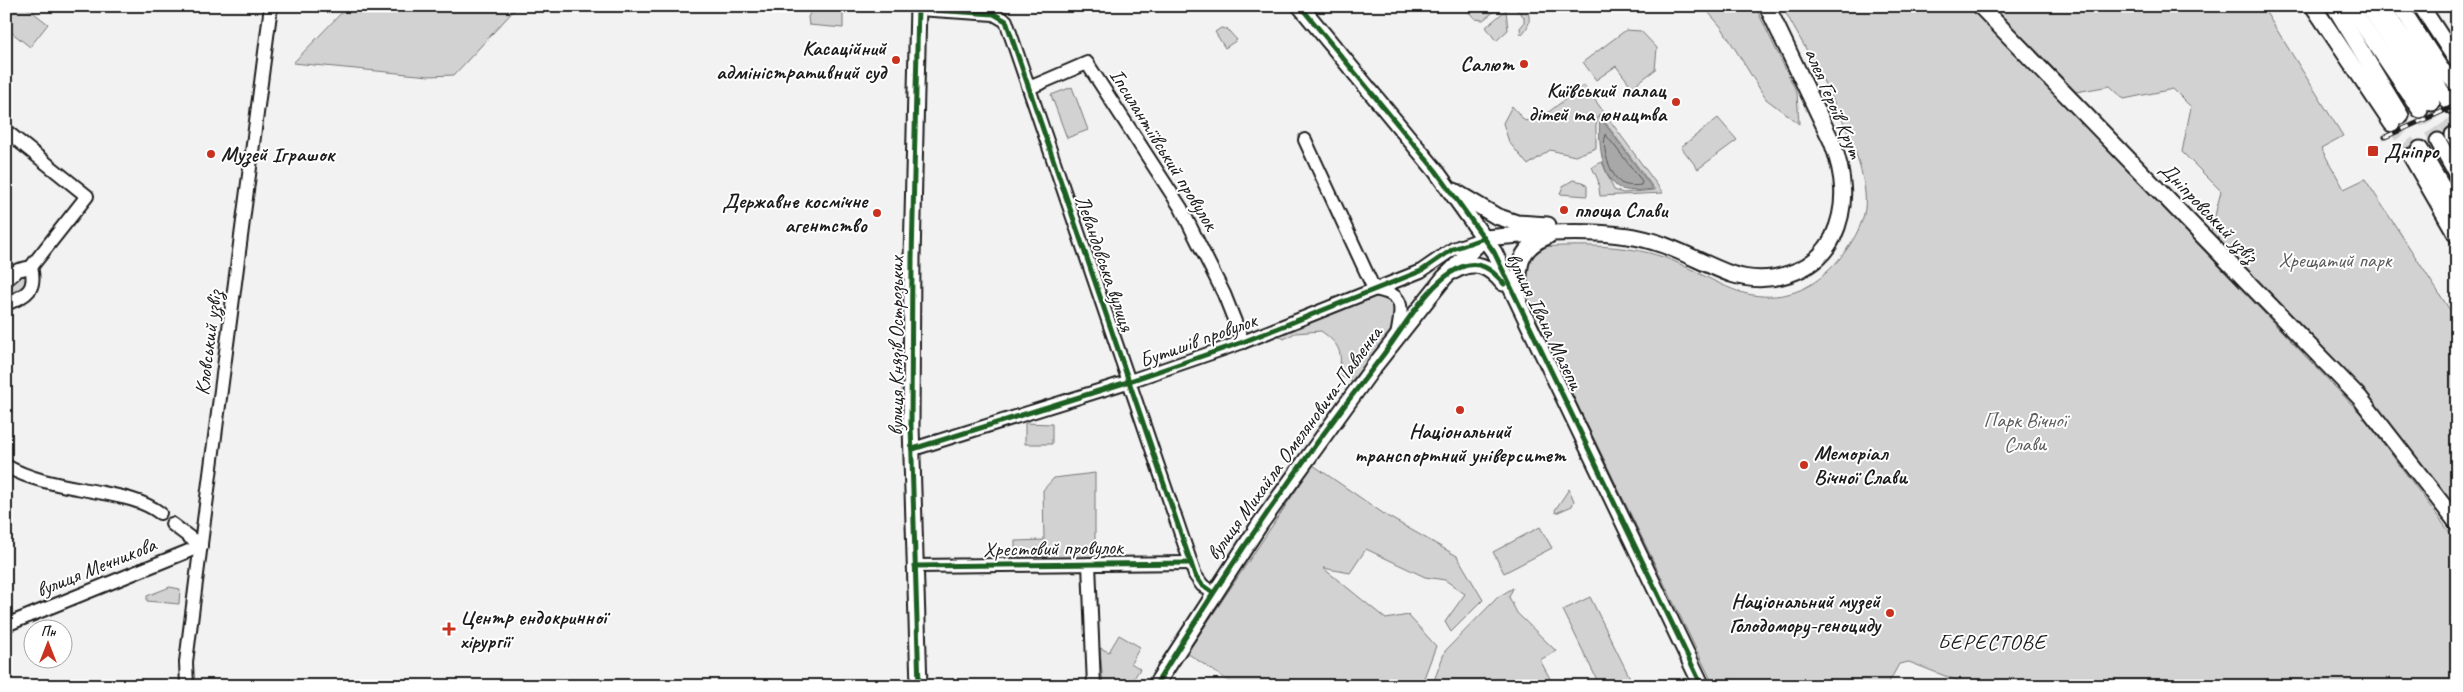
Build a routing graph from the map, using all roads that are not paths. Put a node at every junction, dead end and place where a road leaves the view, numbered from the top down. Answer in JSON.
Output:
{"nodes":[{"id":1,"x":271,"y":6,"type":"edge"},
{"id":2,"x":1300,"y":6,"type":"edge"},
{"id":3,"x":1767,"y":6,"type":"edge"},
{"id":4,"x":1980,"y":6,"type":"edge"},
{"id":5,"x":2334,"y":6,"type":"edge"},
{"id":6,"x":2350,"y":6,"type":"edge"},
{"id":7,"x":2368,"y":6,"type":"edge"},
{"id":8,"x":2381,"y":6,"type":"edge"},
{"id":9,"x":2421,"y":6,"type":"edge"},
{"id":10,"x":2401,"y":7,"type":"edge"},
{"id":11,"x":918,"y":8,"type":"edge"},
{"id":12,"x":2315,"y":10,"type":"edge"},
{"id":13,"x":2457,"y":61,"type":"edge"},
{"id":14,"x":2457,"y":84,"type":"edge"},
{"id":15,"x":1029,"y":88,"type":"junction"},
{"id":16,"x":2452,"y":106,"type":"dead end"},
{"id":17,"x":6,"y":131,"type":"edge"},
{"id":18,"x":1305,"y":140,"type":"dead end"},
{"id":19,"x":2438,"y":141,"type":"tunnel mouth"},
{"id":20,"x":2457,"y":175,"type":"edge"},
{"id":21,"x":1445,"y":184,"type":"junction"},
{"id":22,"x":2457,"y":212,"type":"edge"},
{"id":23,"x":1556,"y":233,"type":"junction"},
{"id":24,"x":1582,"y":233,"type":"junction"},
{"id":25,"x":2457,"y":236,"type":"edge"},
{"id":26,"x":1484,"y":238,"type":"junction"},
{"id":27,"x":31,"y":267,"type":"junction"},
{"id":28,"x":1444,"y":278,"type":"junction"},
{"id":29,"x":6,"y":280,"type":"edge"},
{"id":30,"x":1374,"y":289,"type":"junction"},
{"id":31,"x":7,"y":302,"type":"edge"},
{"id":32,"x":1519,"y":305,"type":"junction"},
{"id":33,"x":1397,"y":336,"type":"junction"},
{"id":34,"x":1243,"y":342,"type":"junction"},
{"id":35,"x":1128,"y":382,"type":"junction"},
{"id":36,"x":913,"y":449,"type":"junction"},
{"id":37,"x":6,"y":466,"type":"edge"},
{"id":38,"x":160,"y":512,"type":"dead end"},
{"id":39,"x":2457,"y":523,"type":"edge"},
{"id":40,"x":172,"y":524,"type":"dead end"},
{"id":41,"x":200,"y":546,"type":"junction"},
{"id":42,"x":1191,"y":563,"type":"junction"},
{"id":43,"x":1089,"y":564,"type":"junction"},
{"id":44,"x":915,"y":566,"type":"junction"},
{"id":45,"x":1213,"y":593,"type":"junction"},
{"id":46,"x":6,"y":625,"type":"edge"},
{"id":47,"x":182,"y":680,"type":"edge"},
{"id":48,"x":919,"y":686,"type":"edge"},
{"id":49,"x":1094,"y":686,"type":"edge"},
{"id":50,"x":1155,"y":686,"type":"edge"},
{"id":51,"x":1702,"y":686,"type":"edge"}],
"edges":[{"from":1,"to":41,"type":"street","name":"Кловський узвіз"},
{"from":2,"to":21,"type":"main road","name":"вулиця Івана Мазепи"},
{"from":3,"to":24,"type":"main road","name":"алея Героїв Крут"},
{"from":4,"to":39,"type":"main road","name":"Дніпровський узвіз"},
{"from":5,"to":12,"type":"main road"},
{"from":6,"to":7,"type":"main road"},
{"from":8,"to":16,"type":"main road"},
{"from":9,"to":13,"type":"main road"},
{"from":10,"to":14,"type":"main road"},
{"from":11,"to":15,"type":"street","name":"Левандовська вулиця"},
{"from":11,"to":36,"type":"main road","name":"вулиця Князів Острозьких"},
{"from":15,"to":34,"type":"street","name":"Іпсилантіївський провулок"},
{"from":15,"to":35,"type":"street","name":"Левандовська вулиця"},
{"from":17,"to":27,"type":"street"},
{"from":18,"to":30,"type":"street"},
{"from":19,"to":20,"type":"main road"},
{"from":21,"to":24,"type":"main road"},
{"from":21,"to":26,"type":"main road","name":"вулиця Івана Мазепи"},
{"from":22,"to":25,"type":"main road"},
{"from":23,"to":24,"type":"main road","name":"алея Героїв Крут"},
{"from":23,"to":26,"type":"main road","name":"алея Героїв Крут"},
{"from":23,"to":32,"type":"main road"},
{"from":26,"to":28,"type":"main road","name":"вулиця Михайла Омеляновича-Павленка"},
{"from":26,"to":30,"type":"street","name":"Бутишів провулок"},
{"from":26,"to":32,"type":"main road","name":"вулиця Івана Мазепи"},
{"from":27,"to":29,"type":"street"},
{"from":27,"to":31,"type":"street"},
{"from":28,"to":32,"type":"main road"},
{"from":28,"to":33,"type":"main road","name":"вулиця Михайла Омеляновича-Павленка"},
{"from":30,"to":33,"type":"street"},
{"from":30,"to":34,"type":"street","name":"Бутишів провулок"},
{"from":32,"to":51,"type":"main road","name":"вулиця Івана Мазепи"},
{"from":33,"to":45,"type":"main road","name":"вулиця Михайла Омеляновича-Павленка"},
{"from":34,"to":35,"type":"street","name":"Бутишів провулок"},
{"from":35,"to":36,"type":"street","name":"Бутишів провулок"},
{"from":35,"to":42,"type":"street","name":"Левандовська вулиця"},
{"from":36,"to":44,"type":"main road","name":"вулиця Князів Острозьких"},
{"from":37,"to":38,"type":"street"},
{"from":40,"to":41,"type":"street"},
{"from":41,"to":46,"type":"street","name":"вулиця Мечникова"},
{"from":41,"to":47,"type":"street","name":"Кловський узвіз"},
{"from":42,"to":43,"type":"street","name":"Хрестовий провулок"},
{"from":42,"to":45,"type":"street","name":"Левандовська вулиця"},
{"from":43,"to":44,"type":"street","name":"Хрестовий провулок"},
{"from":43,"to":49,"type":"street"},
{"from":44,"to":48,"type":"main road","name":"вулиця Князів Острозьких"},
{"from":45,"to":50,"type":"main road","name":"вулиця Михайла Омеляновича-Павленка"}]}
